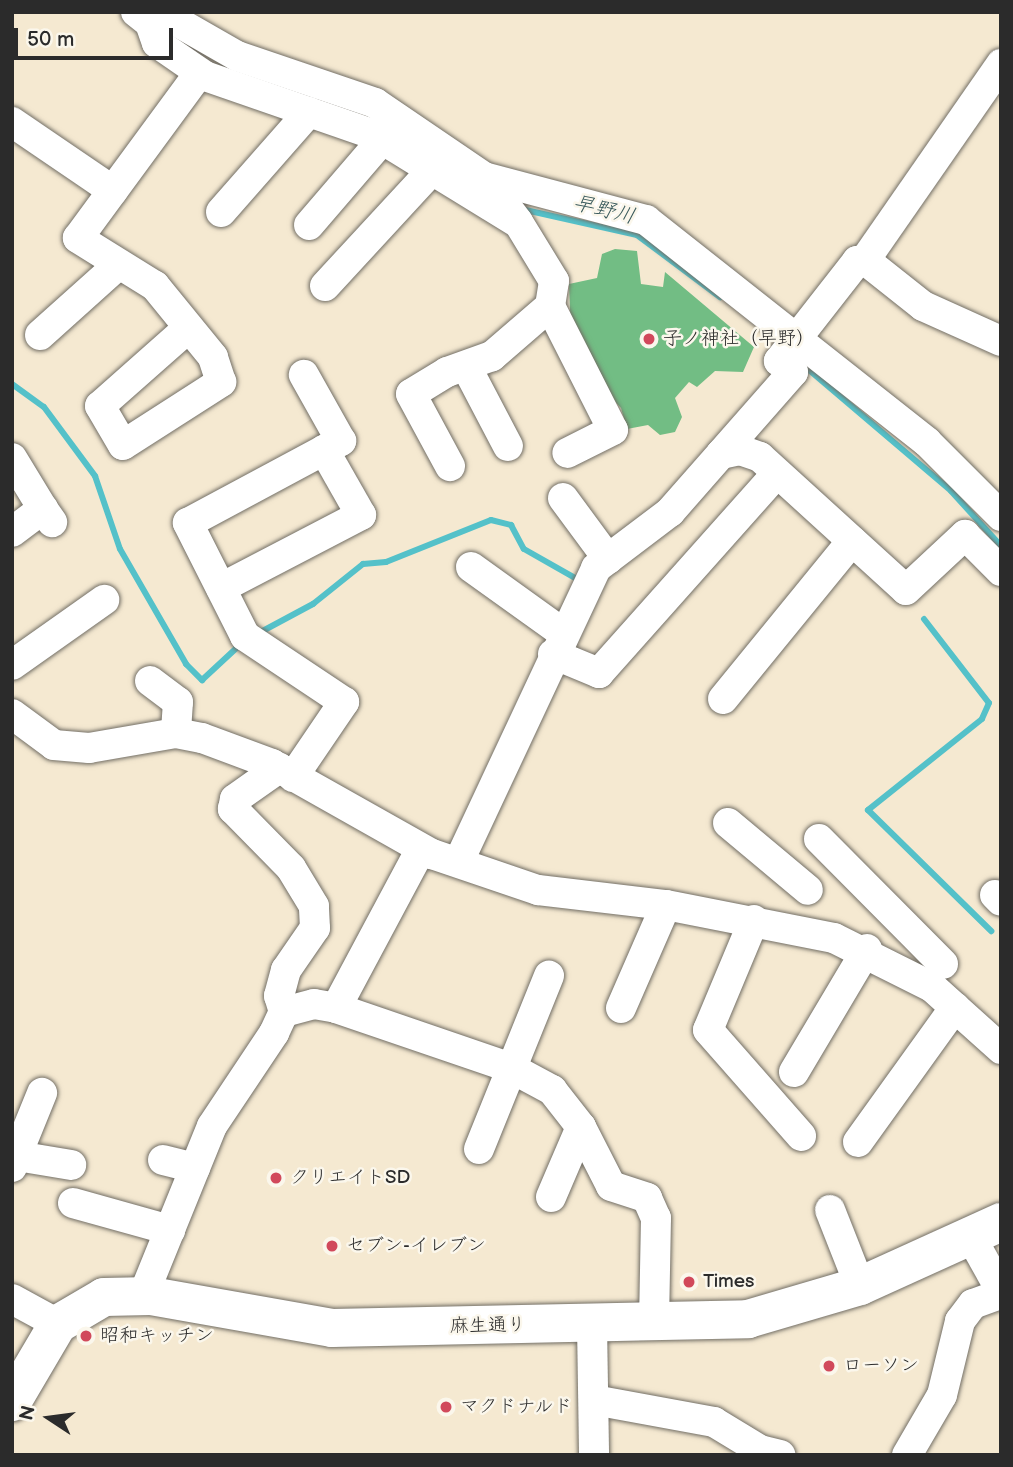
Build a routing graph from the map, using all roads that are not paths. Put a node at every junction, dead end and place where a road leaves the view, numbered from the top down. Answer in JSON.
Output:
{"nodes":[{"id":1,"x":143,"y":18,"type":"edge"},
{"id":2,"x":1001,"y":64,"type":"edge"},
{"id":3,"x":199,"y":73,"type":"junction"},
{"id":4,"x":309,"y":112,"type":"junction"},
{"id":5,"x":12,"y":122,"type":"edge"},
{"id":6,"x":383,"y":139,"type":"junction"},
{"id":7,"x":431,"y":171,"type":"junction"},
{"id":8,"x":489,"y":184,"type":"junction"},
{"id":9,"x":113,"y":191,"type":"junction"},
{"id":10,"x":221,"y":212,"type":"dead end"},
{"id":11,"x":515,"y":220,"type":"junction"},
{"id":12,"x":309,"y":225,"type":"dead end"},
{"id":13,"x":865,"y":260,"type":"junction"},
{"id":14,"x":118,"y":265,"type":"junction"},
{"id":15,"x":325,"y":286,"type":"dead end"},
{"id":16,"x":550,"y":306,"type":"junction"},
{"id":17,"x":187,"y":329,"type":"dead end"},
{"id":18,"x":40,"y":335,"type":"dead end"},
{"id":19,"x":1001,"y":341,"type":"edge"},
{"id":20,"x":790,"y":346,"type":"junction"},
{"id":21,"x":467,"y":368,"type":"junction"},
{"id":22,"x":304,"y":375,"type":"dead end"},
{"id":23,"x":508,"y":446,"type":"dead end"},
{"id":24,"x":324,"y":450,"type":"junction"},
{"id":25,"x":567,"y":453,"type":"dead end"},
{"id":26,"x":721,"y":454,"type":"junction"},
{"id":27,"x":12,"y":458,"type":"edge"},
{"id":28,"x":450,"y":466,"type":"dead end"},
{"id":29,"x":776,"y":474,"type":"junction"},
{"id":30,"x":563,"y":498,"type":"dead end"},
{"id":31,"x":997,"y":500,"type":"edge"},
{"id":32,"x":12,"y":532,"type":"edge"},
{"id":33,"x":852,"y":541,"type":"junction"},
{"id":34,"x":608,"y":559,"type":"junction"},
{"id":35,"x":471,"y":567,"type":"dead end"},
{"id":36,"x":1001,"y":571,"type":"edge"},
{"id":37,"x":221,"y":588,"type":"junction"},
{"id":38,"x":104,"y":600,"type":"dead end"},
{"id":39,"x":558,"y":643,"type":"junction"},
{"id":40,"x":12,"y":665,"type":"edge"},
{"id":41,"x":150,"y":681,"type":"dead end"},
{"id":42,"x":723,"y":699,"type":"dead end"},
{"id":43,"x":14,"y":718,"type":"edge"},
{"id":44,"x":176,"y":733,"type":"junction"},
{"id":45,"x":286,"y":773,"type":"junction"},
{"id":46,"x":728,"y":823,"type":"dead end"},
{"id":47,"x":421,"y":849,"type":"junction"},
{"id":48,"x":460,"y":860,"type":"junction"},
{"id":49,"x":808,"y":890,"type":"junction"},
{"id":50,"x":666,"y":905,"type":"junction"},
{"id":51,"x":754,"y":920,"type":"junction"},
{"id":52,"x":796,"y":929,"type":"junction"},
{"id":53,"x":867,"y":949,"type":"junction"},
{"id":54,"x":943,"y":964,"type":"dead end"},
{"id":55,"x":549,"y":976,"type":"dead end"},
{"id":56,"x":955,"y":1007,"type":"junction"},
{"id":57,"x":336,"y":1008,"type":"junction"},
{"id":58,"x":621,"y":1008,"type":"dead end"},
{"id":59,"x":284,"y":1012,"type":"junction"},
{"id":60,"x":1001,"y":1049,"type":"edge"},
{"id":61,"x":510,"y":1068,"type":"junction"},
{"id":62,"x":794,"y":1072,"type":"dead end"},
{"id":63,"x":42,"y":1093,"type":"dead end"},
{"id":64,"x":581,"y":1126,"type":"junction"},
{"id":65,"x":801,"y":1136,"type":"dead end"},
{"id":66,"x":858,"y":1142,"type":"dead end"},
{"id":67,"x":479,"y":1149,"type":"dead end"},
{"id":68,"x":163,"y":1160,"type":"dead end"},
{"id":69,"x":14,"y":1161,"type":"edge"},
{"id":70,"x":71,"y":1165,"type":"dead end"},
{"id":71,"x":195,"y":1168,"type":"junction"},
{"id":72,"x":551,"y":1197,"type":"dead end"},
{"id":73,"x":73,"y":1203,"type":"dead end"},
{"id":74,"x":830,"y":1210,"type":"dead end"},
{"id":75,"x":986,"y":1229,"type":"edge"},
{"id":76,"x":170,"y":1230,"type":"junction"},
{"id":77,"x":860,"y":1286,"type":"junction"},
{"id":78,"x":1001,"y":1292,"type":"edge"},
{"id":79,"x":143,"y":1296,"type":"junction"},
{"id":80,"x":12,"y":1299,"type":"edge"},
{"id":81,"x":58,"y":1324,"type":"junction"},
{"id":82,"x":592,"y":1324,"type":"junction"},
{"id":83,"x":654,"y":1324,"type":"junction"},
{"id":84,"x":594,"y":1400,"type":"junction"},
{"id":85,"x":12,"y":1402,"type":"edge"},
{"id":86,"x":594,"y":1455,"type":"edge"},
{"id":87,"x":780,"y":1455,"type":"edge"},
{"id":88,"x":907,"y":1455,"type":"edge"}],
"edges":[{"from":1,"to":3,"type":"street"},
{"from":1,"to":8,"type":"street"},
{"from":2,"to":13,"type":"street"},
{"from":3,"to":4,"type":"street"},
{"from":3,"to":9,"type":"street"},
{"from":4,"to":6,"type":"street"},
{"from":4,"to":10,"type":"street"},
{"from":5,"to":9,"type":"street"},
{"from":6,"to":7,"type":"street"},
{"from":6,"to":12,"type":"street"},
{"from":7,"to":11,"type":"street"},
{"from":7,"to":15,"type":"street"},
{"from":8,"to":11,"type":"street"},
{"from":8,"to":20,"type":"street"},
{"from":9,"to":14,"type":"street"},
{"from":11,"to":16,"type":"street"},
{"from":13,"to":19,"type":"street"},
{"from":13,"to":20,"type":"street"},
{"from":14,"to":17,"type":"street"},
{"from":14,"to":18,"type":"street"},
{"from":16,"to":21,"type":"street"},
{"from":16,"to":25,"type":"street"},
{"from":20,"to":26,"type":"street"},
{"from":20,"to":31,"type":"street"},
{"from":21,"to":23,"type":"street"},
{"from":21,"to":28,"type":"street"},
{"from":22,"to":24,"type":"street"},
{"from":24,"to":37,"type":"street"},
{"from":24,"to":37,"type":"street"},
{"from":26,"to":29,"type":"street"},
{"from":26,"to":34,"type":"street"},
{"from":27,"to":32,"type":"street"},
{"from":29,"to":33,"type":"street"},
{"from":29,"to":39,"type":"street"},
{"from":30,"to":34,"type":"street"},
{"from":33,"to":36,"type":"street"},
{"from":33,"to":42,"type":"street"},
{"from":34,"to":39,"type":"street"},
{"from":35,"to":39,"type":"street"},
{"from":37,"to":45,"type":"street"},
{"from":38,"to":40,"type":"street"},
{"from":39,"to":48,"type":"street"},
{"from":41,"to":44,"type":"street"},
{"from":43,"to":44,"type":"street"},
{"from":44,"to":45,"type":"street"},
{"from":45,"to":47,"type":"street"},
{"from":45,"to":59,"type":"street"},
{"from":46,"to":49,"type":"street"},
{"from":47,"to":48,"type":"street"},
{"from":47,"to":57,"type":"street"},
{"from":48,"to":50,"type":"street"},
{"from":49,"to":52,"type":"street"},
{"from":49,"to":54,"type":"street"},
{"from":50,"to":51,"type":"street"},
{"from":50,"to":58,"type":"street"},
{"from":51,"to":52,"type":"street"},
{"from":51,"to":65,"type":"street"},
{"from":52,"to":53,"type":"street"},
{"from":53,"to":56,"type":"street"},
{"from":53,"to":62,"type":"street"},
{"from":55,"to":61,"type":"street"},
{"from":56,"to":60,"type":"street"},
{"from":56,"to":66,"type":"street"},
{"from":57,"to":59,"type":"street"},
{"from":57,"to":61,"type":"street"},
{"from":59,"to":71,"type":"street"},
{"from":61,"to":64,"type":"street"},
{"from":61,"to":67,"type":"street"},
{"from":63,"to":69,"type":"street"},
{"from":64,"to":72,"type":"street"},
{"from":64,"to":83,"type":"street"},
{"from":68,"to":71,"type":"street"},
{"from":69,"to":70,"type":"street"},
{"from":71,"to":76,"type":"street"},
{"from":73,"to":76,"type":"street"},
{"from":74,"to":77,"type":"street"},
{"from":75,"to":77,"type":"main road","name":"麻生通り"},
{"from":75,"to":78,"type":"street"},
{"from":76,"to":79,"type":"street"},
{"from":77,"to":83,"type":"main road","name":"麻生通り"},
{"from":78,"to":88,"type":"street"},
{"from":79,"to":81,"type":"main road","name":"麻生通り"},
{"from":79,"to":82,"type":"main road","name":"麻生通り"},
{"from":80,"to":81,"type":"street"},
{"from":81,"to":85,"type":"main road","name":"麻生通り"},
{"from":82,"to":83,"type":"main road","name":"麻生通り"},
{"from":82,"to":84,"type":"street"},
{"from":84,"to":86,"type":"street"},
{"from":84,"to":87,"type":"street"}]}
